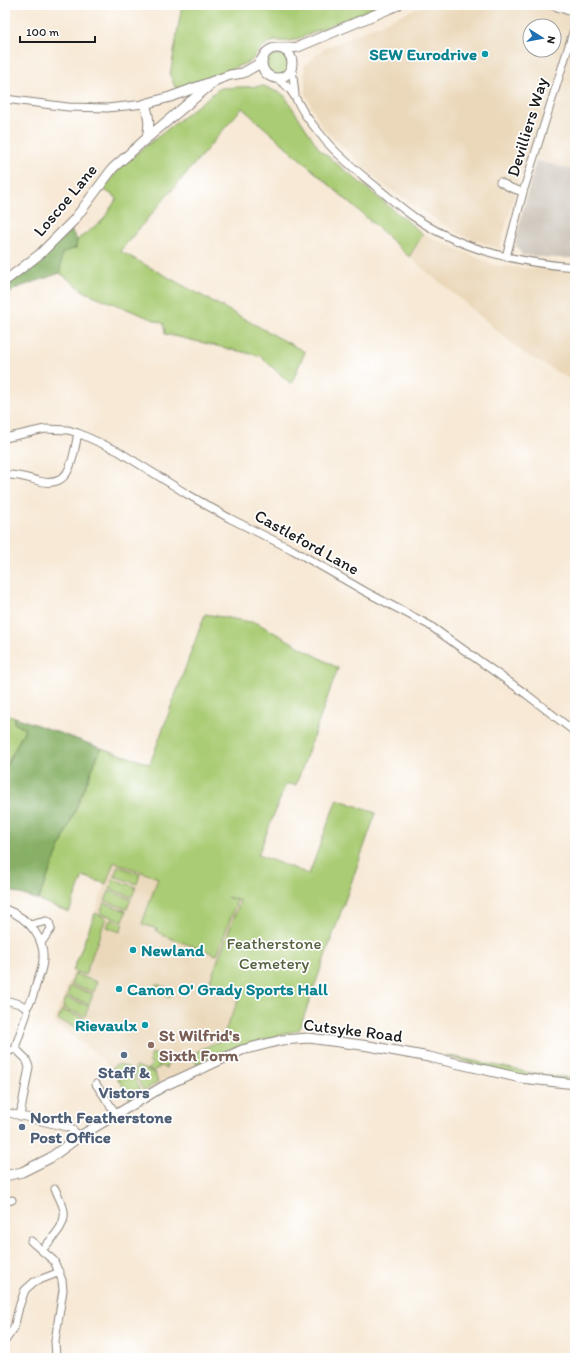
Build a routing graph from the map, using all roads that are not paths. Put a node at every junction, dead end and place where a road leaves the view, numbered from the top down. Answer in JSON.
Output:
{"nodes":[{"id":1,"x":398,"y":5,"type":"edge"},
{"id":2,"x":554,"y":6,"type":"dead end"},
{"id":3,"x":575,"y":13,"type":"edge"},
{"id":4,"x":575,"y":26,"type":"edge"},
{"id":5,"x":311,"y":41,"type":"junction"},
{"id":6,"x":279,"y":48,"type":"junction"},
{"id":7,"x":263,"y":58,"type":"junction"},
{"id":8,"x":293,"y":64,"type":"junction"},
{"id":9,"x":243,"y":73,"type":"junction"},
{"id":10,"x":274,"y":78,"type":"junction"},
{"id":11,"x":216,"y":81,"type":"junction"},
{"id":12,"x":296,"y":97,"type":"junction"},
{"id":13,"x":5,"y":99,"type":"edge"},
{"id":14,"x":145,"y":104,"type":"junction"},
{"id":15,"x":147,"y":138,"type":"junction"},
{"id":16,"x":500,"y":182,"type":"dead end"},
{"id":17,"x":523,"y":192,"type":"junction"},
{"id":18,"x":506,"y":257,"type":"junction"},
{"id":19,"x":575,"y":267,"type":"edge"},
{"id":20,"x":5,"y":281,"type":"edge"},
{"id":21,"x":78,"y":433,"type":"junction"},
{"id":22,"x":5,"y":438,"type":"edge"},
{"id":23,"x":5,"y":475,"type":"edge"},
{"id":24,"x":575,"y":732,"type":"edge"},
{"id":25,"x":5,"y":909,"type":"edge"},
{"id":26,"x":30,"y":925,"type":"junction"},
{"id":27,"x":41,"y":943,"type":"junction"},
{"id":28,"x":5,"y":1000,"type":"edge"},
{"id":29,"x":26,"y":1008,"type":"junction"},
{"id":30,"x":16,"y":1049,"type":"junction"},
{"id":31,"x":5,"y":1051,"type":"edge"},
{"id":32,"x":96,"y":1084,"type":"dead end"},
{"id":33,"x":575,"y":1084,"type":"edge"},
{"id":34,"x":5,"y":1112,"type":"edge"},
{"id":35,"x":116,"y":1114,"type":"junction"},
{"id":36,"x":20,"y":1116,"type":"junction"},
{"id":37,"x":80,"y":1136,"type":"junction"},
{"id":38,"x":5,"y":1176,"type":"edge"},
{"id":39,"x":65,"y":1191,"type":"dead end"},
{"id":40,"x":31,"y":1241,"type":"dead end"},
{"id":41,"x":42,"y":1250,"type":"junction"},
{"id":42,"x":60,"y":1272,"type":"junction"},
{"id":43,"x":5,"y":1341,"type":"edge"},
{"id":44,"x":56,"y":1358,"type":"edge"}],
"edges":[{"from":1,"to":5,"type":"main road"},
{"from":2,"to":3,"type":"street"},
{"from":4,"to":17,"type":"street","name":"Devilliers Way"},
{"from":5,"to":6,"type":"main road"},
{"from":5,"to":8,"type":"main road"},
{"from":6,"to":7,"type":"main road"},
{"from":6,"to":8,"type":"main road"},
{"from":7,"to":9,"type":"main road"},
{"from":7,"to":10,"type":"main road"},
{"from":8,"to":10,"type":"main road"},
{"from":8,"to":12,"type":"street"},
{"from":9,"to":10,"type":"main road"},
{"from":9,"to":11,"type":"main road"},
{"from":10,"to":12,"type":"street"},
{"from":11,"to":14,"type":"main road"},
{"from":11,"to":15,"type":"main road","name":"Loscoe Lane"},
{"from":12,"to":18,"type":"street"},
{"from":13,"to":14,"type":"street"},
{"from":14,"to":15,"type":"main road"},
{"from":15,"to":20,"type":"main road","name":"Loscoe Lane"},
{"from":16,"to":17,"type":"street","name":"Devilliers Way"},
{"from":17,"to":18,"type":"street","name":"Devilliers Way"},
{"from":18,"to":19,"type":"street"},
{"from":21,"to":22,"type":"street","name":"Castleford Lane"},
{"from":21,"to":23,"type":"street"},
{"from":21,"to":24,"type":"street","name":"Castleford Lane"},
{"from":25,"to":26,"type":"street"},
{"from":26,"to":27,"type":"street"},
{"from":26,"to":27,"type":"street"},
{"from":27,"to":29,"type":"street"},
{"from":28,"to":29,"type":"street"},
{"from":29,"to":30,"type":"street"},
{"from":30,"to":31,"type":"street"},
{"from":30,"to":36,"type":"street"},
{"from":32,"to":35,"type":"street"},
{"from":33,"to":35,"type":"main road","name":"Cutsyke Road"},
{"from":34,"to":36,"type":"street"},
{"from":35,"to":37,"type":"main road","name":"Cutsyke Road"},
{"from":36,"to":37,"type":"street"},
{"from":37,"to":38,"type":"main road","name":"Cutsyke Road"},
{"from":39,"to":41,"type":"street"},
{"from":40,"to":41,"type":"street"},
{"from":41,"to":42,"type":"street"},
{"from":42,"to":43,"type":"street"},
{"from":42,"to":44,"type":"street"}]}
